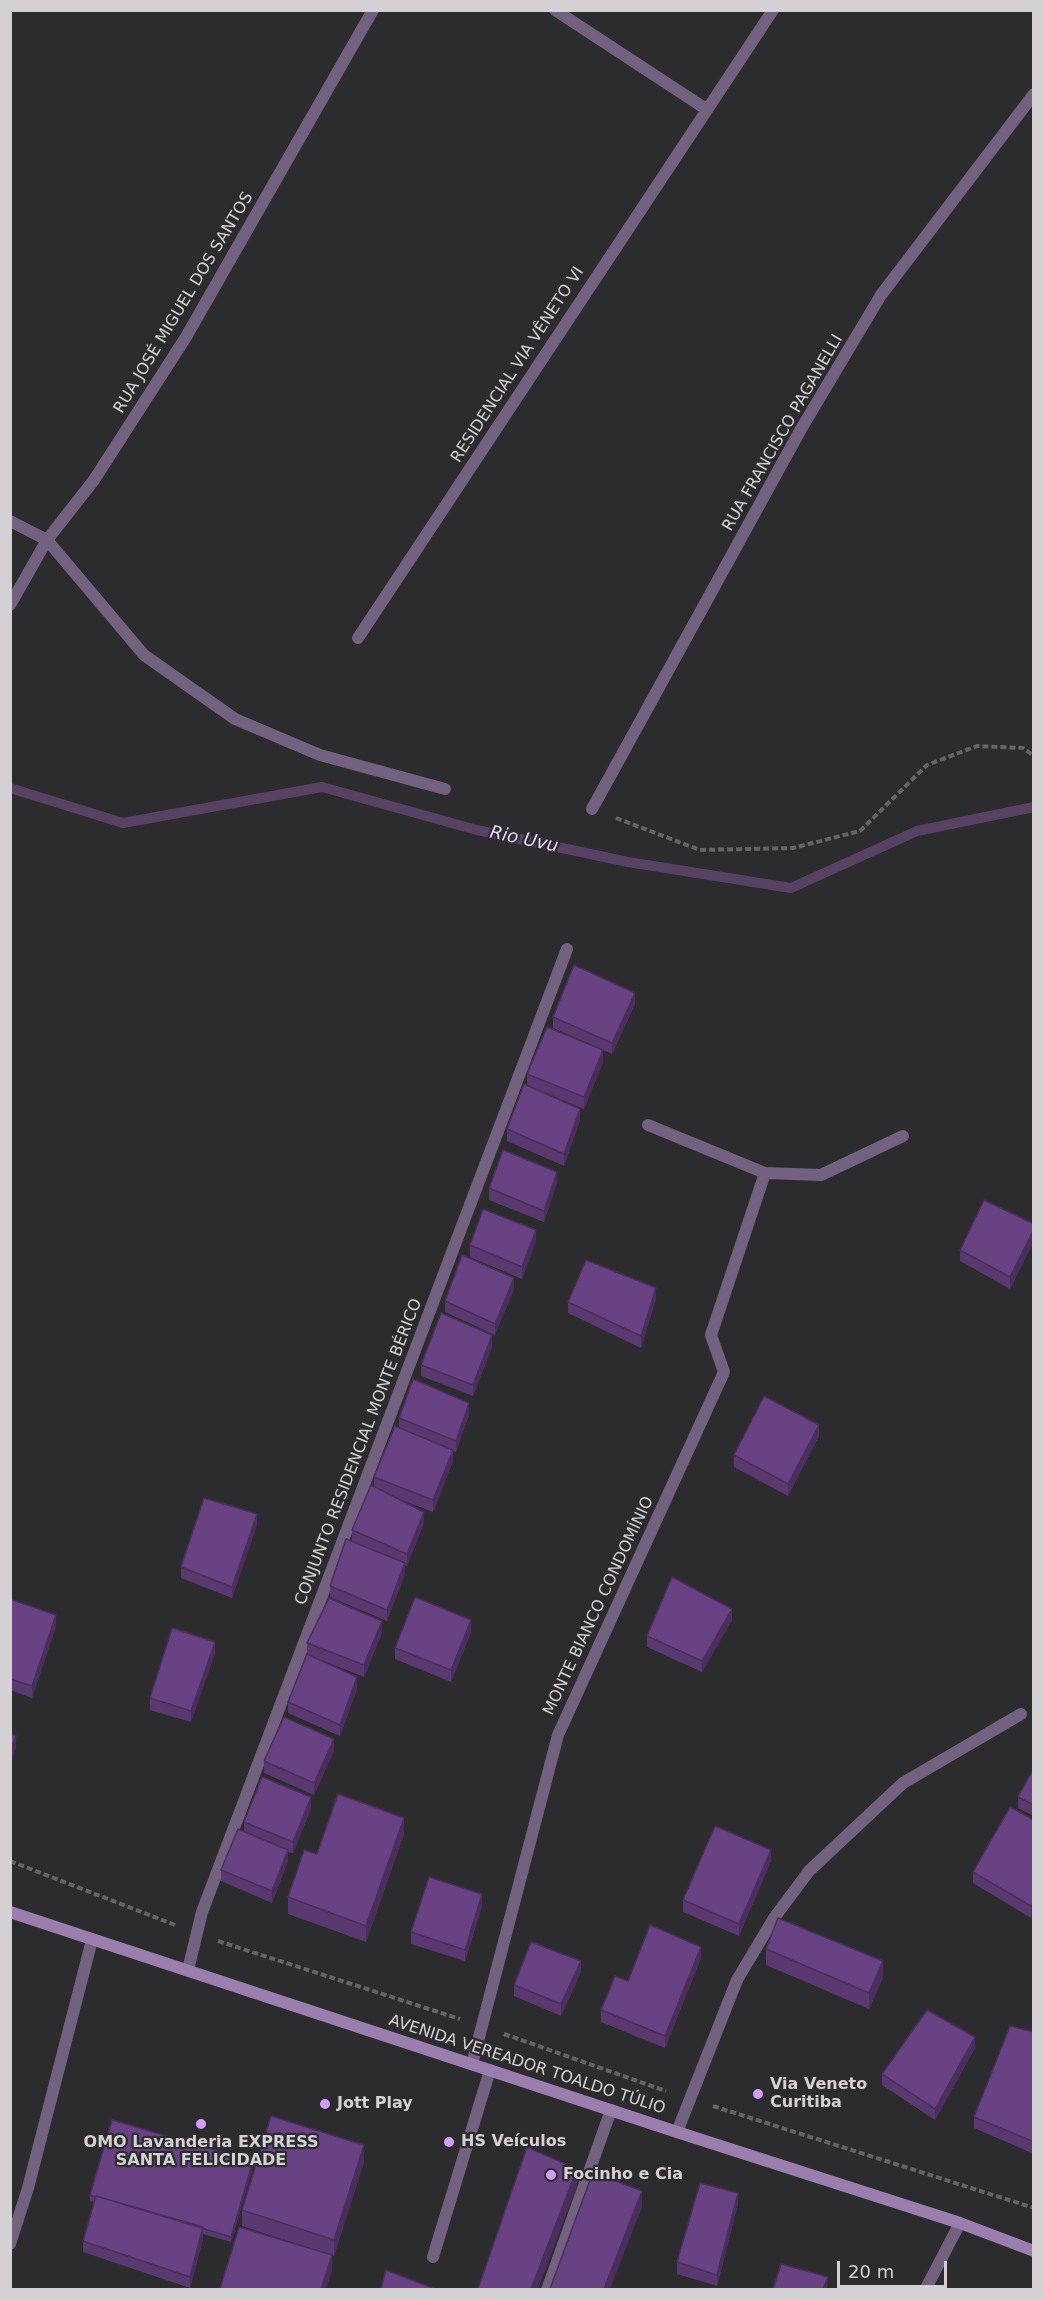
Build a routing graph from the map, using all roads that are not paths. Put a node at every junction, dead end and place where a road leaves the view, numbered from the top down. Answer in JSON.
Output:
{"nodes":[{"id":1,"x":373,"y":10,"type":"edge"},
{"id":2,"x":555,"y":10,"type":"edge"},
{"id":3,"x":773,"y":10,"type":"edge"},
{"id":4,"x":1034,"y":94,"type":"edge"},
{"id":5,"x":706,"y":109,"type":"junction"},
{"id":6,"x":10,"y":521,"type":"edge"},
{"id":7,"x":47,"y":540,"type":"junction"},
{"id":8,"x":10,"y":605,"type":"edge"},
{"id":9,"x":357,"y":638,"type":"dead end"},
{"id":10,"x":444,"y":789,"type":"dead end"},
{"id":11,"x":592,"y":808,"type":"road end"},
{"id":12,"x":567,"y":949,"type":"dead end"},
{"id":13,"x":648,"y":1125,"type":"dead end"},
{"id":14,"x":903,"y":1136,"type":"dead end"},
{"id":15,"x":765,"y":1173,"type":"junction"},
{"id":16,"x":1021,"y":1714,"type":"dead end"},
{"id":17,"x":10,"y":1912,"type":"edge"},
{"id":18,"x":92,"y":1940,"type":"junction"},
{"id":19,"x":188,"y":1970,"type":"junction"},
{"id":20,"x":472,"y":2064,"type":"junction"},
{"id":21,"x":490,"y":2070,"type":"junction"},
{"id":22,"x":611,"y":2110,"type":"junction"},
{"id":23,"x":677,"y":2132,"type":"junction"},
{"id":24,"x":960,"y":2223,"type":"junction"},
{"id":25,"x":10,"y":2244,"type":"edge"},
{"id":26,"x":1034,"y":2251,"type":"edge"},
{"id":27,"x":433,"y":2257,"type":"dead end"},
{"id":28,"x":547,"y":2289,"type":"edge"},
{"id":29,"x":925,"y":2289,"type":"edge"}],
"edges":[{"from":1,"to":7,"type":"street","name":"RUA JOSÉ MIGUEL DOS SANTOS"},
{"from":2,"to":5,"type":"street"},
{"from":3,"to":5,"type":"street","name":"RESIDENCIAL VIA VÊNETO VI"},
{"from":4,"to":11,"type":"street","name":"RUA FRANCISCO PAGANELLI"},
{"from":5,"to":9,"type":"street","name":"RESIDENCIAL VIA VÊNETO VI"},
{"from":6,"to":7,"type":"street"},
{"from":7,"to":8,"type":"street","name":"RUA JOSÉ MIGUEL DOS SANTOS"},
{"from":7,"to":10,"type":"street"},
{"from":12,"to":19,"type":"street","name":"CONJUNTO RESIDENCIAL MONTE BÉRICO"},
{"from":13,"to":15,"type":"street"},
{"from":14,"to":15,"type":"street"},
{"from":15,"to":20,"type":"street","name":"MONTE BIANCO CONDOMÍNIO"},
{"from":16,"to":23,"type":"street"},
{"from":17,"to":18,"type":"main road","name":"AVENIDA VEREADOR TOALDO TÚLIO"},
{"from":18,"to":19,"type":"main road","name":"AVENIDA VEREADOR TOALDO TÚLIO"},
{"from":18,"to":25,"type":"street"},
{"from":19,"to":20,"type":"main road","name":"AVENIDA VEREADOR TOALDO TÚLIO"},
{"from":20,"to":21,"type":"main road","name":"AVENIDA VEREADOR TOALDO TÚLIO"},
{"from":21,"to":22,"type":"main road","name":"AVENIDA VEREADOR TOALDO TÚLIO"},
{"from":21,"to":27,"type":"street"},
{"from":22,"to":23,"type":"main road","name":"AVENIDA VEREADOR TOALDO TÚLIO"},
{"from":22,"to":28,"type":"street"},
{"from":23,"to":24,"type":"main road","name":"AVENIDA VEREADOR TOALDO TÚLIO"},
{"from":24,"to":26,"type":"main road","name":"AVENIDA VEREADOR TOALDO TÚLIO"},
{"from":24,"to":29,"type":"street"}]}
